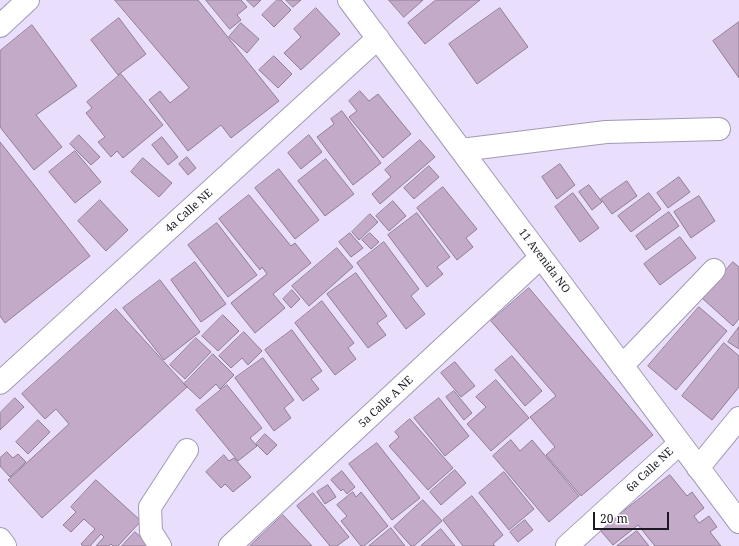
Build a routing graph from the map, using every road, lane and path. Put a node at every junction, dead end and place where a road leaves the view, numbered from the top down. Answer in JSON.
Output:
{"nodes":[{"id":1,"x":28,"y":0,"type":"edge"},
{"id":2,"x":350,"y":0,"type":"edge"},
{"id":3,"x":0,"y":26,"type":"edge"},
{"id":4,"x":378,"y":38,"type":"junction"},
{"id":5,"x":719,"y":129,"type":"dead end"},
{"id":6,"x":461,"y":150,"type":"junction"},
{"id":7,"x":541,"y":257,"type":"junction"},
{"id":8,"x":714,"y":270,"type":"dead end"},
{"id":9,"x":622,"y":366,"type":"junction"},
{"id":10,"x":0,"y":383,"type":"edge"},
{"id":11,"x":739,"y":418,"type":"edge"},
{"id":12,"x":680,"y":443,"type":"junction"},
{"id":13,"x":187,"y":450,"type":"dead end"},
{"id":14,"x":698,"y":468,"type":"junction"},
{"id":15,"x":739,"y":522,"type":"edge"},
{"id":16,"x":0,"y":539,"type":"edge"},
{"id":17,"x":5,"y":546,"type":"edge"},
{"id":18,"x":160,"y":546,"type":"edge"},
{"id":19,"x":230,"y":546,"type":"edge"},
{"id":20,"x":567,"y":546,"type":"edge"}],
"edges":[{"from":1,"to":3,"type":"street"},
{"from":2,"to":4,"type":"street","name":"11 Avenida NO"},
{"from":4,"to":6,"type":"street","name":"11 Avenida NO"},
{"from":4,"to":10,"type":"street","name":"4a Calle NE"},
{"from":5,"to":6,"type":"street"},
{"from":6,"to":7,"type":"street","name":"11 Avenida NO"},
{"from":7,"to":9,"type":"street","name":"11 Avenida NO"},
{"from":7,"to":19,"type":"street","name":"5a Calle A NE"},
{"from":8,"to":9,"type":"street"},
{"from":9,"to":12,"type":"street","name":"11 Avenida NO"},
{"from":11,"to":14,"type":"street"},
{"from":12,"to":14,"type":"street","name":"11 Avenida NO"},
{"from":12,"to":20,"type":"street","name":"6a Calle NE"},
{"from":13,"to":18,"type":"street"},
{"from":14,"to":15,"type":"street","name":"11 Avenida NO"},
{"from":16,"to":17,"type":"street"}]}
